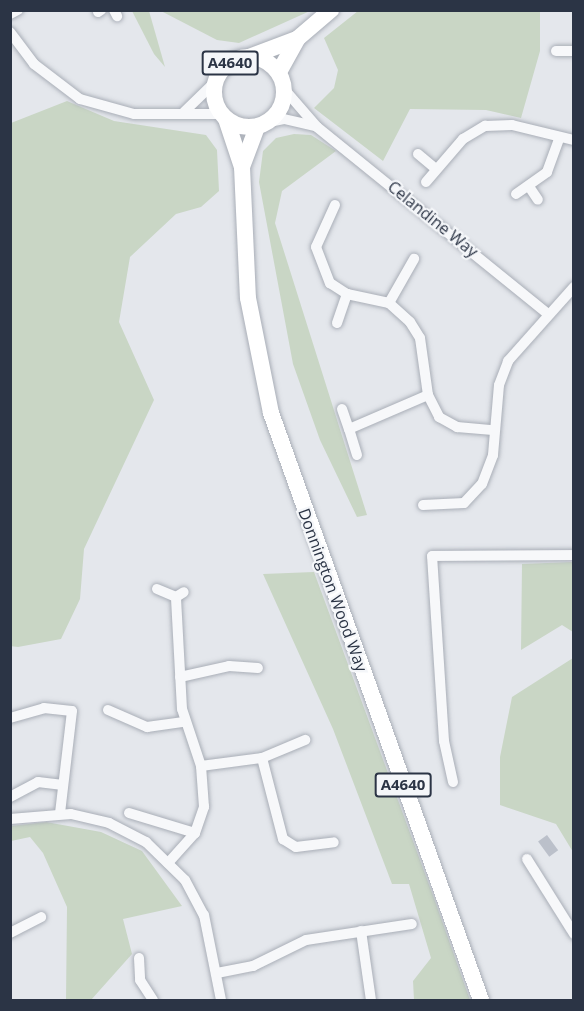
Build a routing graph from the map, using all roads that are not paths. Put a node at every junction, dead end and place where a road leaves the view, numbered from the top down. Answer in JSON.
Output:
{"nodes":[{"id":1,"x":18,"y":10,"type":"edge"},
{"id":2,"x":331,"y":10,"type":"edge"},
{"id":3,"x":10,"y":14,"type":"edge"},
{"id":4,"x":10,"y":32,"type":"edge"},
{"id":5,"x":297,"y":39,"type":"junction"},
{"id":6,"x":571,"y":47,"type":"edge"},
{"id":7,"x":556,"y":51,"type":"dead end"},
{"id":8,"x":249,"y":57,"type":"junction"},
{"id":9,"x":279,"y":72,"type":"junction"},
{"id":10,"x":215,"y":82,"type":"junction"},
{"id":11,"x":285,"y":90,"type":"junction"},
{"id":12,"x":184,"y":112,"type":"junction"},
{"id":13,"x":224,"y":117,"type":"junction"},
{"id":14,"x":263,"y":124,"type":"junction"},
{"id":15,"x":317,"y":127,"type":"junction"},
{"id":16,"x":559,"y":139,"type":"junction"},
{"id":17,"x":573,"y":140,"type":"edge"},
{"id":18,"x":418,"y":154,"type":"dead end"},
{"id":19,"x":242,"y":167,"type":"junction"},
{"id":20,"x":436,"y":169,"type":"junction"},
{"id":21,"x":426,"y":182,"type":"dead end"},
{"id":22,"x":530,"y":188,"type":"junction"},
{"id":23,"x":516,"y":194,"type":"dead end"},
{"id":24,"x":538,"y":200,"type":"dead end"},
{"id":25,"x":335,"y":205,"type":"dead end"},
{"id":26,"x":414,"y":259,"type":"dead end"},
{"id":27,"x":573,"y":287,"type":"edge"},
{"id":28,"x":347,"y":294,"type":"junction"},
{"id":29,"x":389,"y":303,"type":"junction"},
{"id":30,"x":548,"y":314,"type":"junction"},
{"id":31,"x":343,"y":319,"type":"dead end"},
{"id":32,"x":428,"y":395,"type":"junction"},
{"id":33,"x":342,"y":409,"type":"dead end"},
{"id":34,"x":349,"y":429,"type":"junction"},
{"id":35,"x":493,"y":430,"type":"junction"},
{"id":36,"x":357,"y":455,"type":"dead end"},
{"id":37,"x":423,"y":505,"type":"dead end"},
{"id":38,"x":573,"y":555,"type":"edge"},
{"id":39,"x":157,"y":589,"type":"dead end"},
{"id":40,"x":258,"y":668,"type":"dead end"},
{"id":41,"x":180,"y":677,"type":"junction"},
{"id":42,"x":108,"y":710,"type":"dead end"},
{"id":43,"x":10,"y":718,"type":"edge"},
{"id":44,"x":184,"y":722,"type":"junction"},
{"id":45,"x":305,"y":740,"type":"dead end"},
{"id":46,"x":262,"y":758,"type":"junction"},
{"id":47,"x":201,"y":766,"type":"junction"},
{"id":48,"x":453,"y":782,"type":"dead end"},
{"id":49,"x":61,"y":784,"type":"junction"},
{"id":50,"x":10,"y":797,"type":"edge"},
{"id":51,"x":60,"y":813,"type":"junction"},
{"id":52,"x":129,"y":813,"type":"dead end"},
{"id":53,"x":10,"y":819,"type":"edge"},
{"id":54,"x":195,"y":833,"type":"junction"},
{"id":55,"x":334,"y":842,"type":"dead end"},
{"id":56,"x":527,"y":859,"type":"dead end"},
{"id":57,"x":168,"y":863,"type":"junction"},
{"id":58,"x":41,"y":917,"type":"dead end"},
{"id":59,"x":412,"y":924,"type":"dead end"},
{"id":60,"x":361,"y":931,"type":"junction"},
{"id":61,"x":10,"y":933,"type":"edge"},
{"id":62,"x":573,"y":934,"type":"edge"},
{"id":63,"x":139,"y":958,"type":"dead end"},
{"id":64,"x":217,"y":973,"type":"junction"},
{"id":65,"x":153,"y":1000,"type":"edge"},
{"id":66,"x":221,"y":1000,"type":"edge"},
{"id":67,"x":371,"y":1000,"type":"edge"},
{"id":68,"x":481,"y":1000,"type":"edge"}],
"edges":[{"from":1,"to":3,"type":"street"},
{"from":2,"to":5,"type":"main road","number":"A4640"},
{"from":4,"to":12,"type":"street"},
{"from":5,"to":8,"type":"main road","number":"A4640"},
{"from":5,"to":9,"type":"main road","number":"A4640"},
{"from":6,"to":7,"type":"street"},
{"from":8,"to":9,"type":"main road","number":"A4640"},
{"from":8,"to":10,"type":"main road","number":"A4640"},
{"from":9,"to":11,"type":"main road","number":"A4640"},
{"from":10,"to":12,"type":"street"},
{"from":10,"to":13,"type":"main road","number":"A4640"},
{"from":11,"to":14,"type":"main road","number":"A4640"},
{"from":11,"to":15,"type":"street","name":"Celandine Way"},
{"from":12,"to":13,"type":"street"},
{"from":13,"to":14,"type":"main road"},
{"from":13,"to":19,"type":"main road","name":"Donnington Wood Way","number":"A4640"},
{"from":14,"to":15,"type":"street","name":"Celandine Way"},
{"from":14,"to":19,"type":"main road","name":"Donnington Wood Way","number":"A4640"},
{"from":15,"to":30,"type":"street","name":"Celandine Way"},
{"from":16,"to":17,"type":"street"},
{"from":16,"to":20,"type":"street"},
{"from":16,"to":22,"type":"street"},
{"from":18,"to":20,"type":"street"},
{"from":19,"to":68,"type":"main road","name":"Donnington Wood Way","number":"A4640"},
{"from":20,"to":21,"type":"street"},
{"from":22,"to":23,"type":"street"},
{"from":22,"to":24,"type":"street"},
{"from":25,"to":28,"type":"street"},
{"from":26,"to":29,"type":"street"},
{"from":27,"to":30,"type":"street"},
{"from":28,"to":29,"type":"street"},
{"from":28,"to":31,"type":"street"},
{"from":29,"to":32,"type":"street"},
{"from":30,"to":35,"type":"street"},
{"from":32,"to":34,"type":"street"},
{"from":32,"to":35,"type":"street"},
{"from":33,"to":34,"type":"street"},
{"from":34,"to":36,"type":"street"},
{"from":35,"to":37,"type":"street"},
{"from":38,"to":48,"type":"street"},
{"from":39,"to":41,"type":"street"},
{"from":40,"to":41,"type":"street"},
{"from":41,"to":44,"type":"street"},
{"from":42,"to":44,"type":"street"},
{"from":43,"to":49,"type":"street"},
{"from":44,"to":47,"type":"street"},
{"from":45,"to":46,"type":"street"},
{"from":46,"to":47,"type":"street"},
{"from":46,"to":55,"type":"street"},
{"from":47,"to":54,"type":"street"},
{"from":49,"to":50,"type":"street"},
{"from":49,"to":51,"type":"street"},
{"from":51,"to":53,"type":"street"},
{"from":51,"to":57,"type":"street"},
{"from":52,"to":54,"type":"street"},
{"from":54,"to":57,"type":"street"},
{"from":56,"to":62,"type":"street"},
{"from":57,"to":64,"type":"street"},
{"from":58,"to":61,"type":"street"},
{"from":59,"to":60,"type":"street"},
{"from":60,"to":64,"type":"street"},
{"from":60,"to":67,"type":"street"},
{"from":63,"to":65,"type":"street"},
{"from":64,"to":66,"type":"street"}]}
